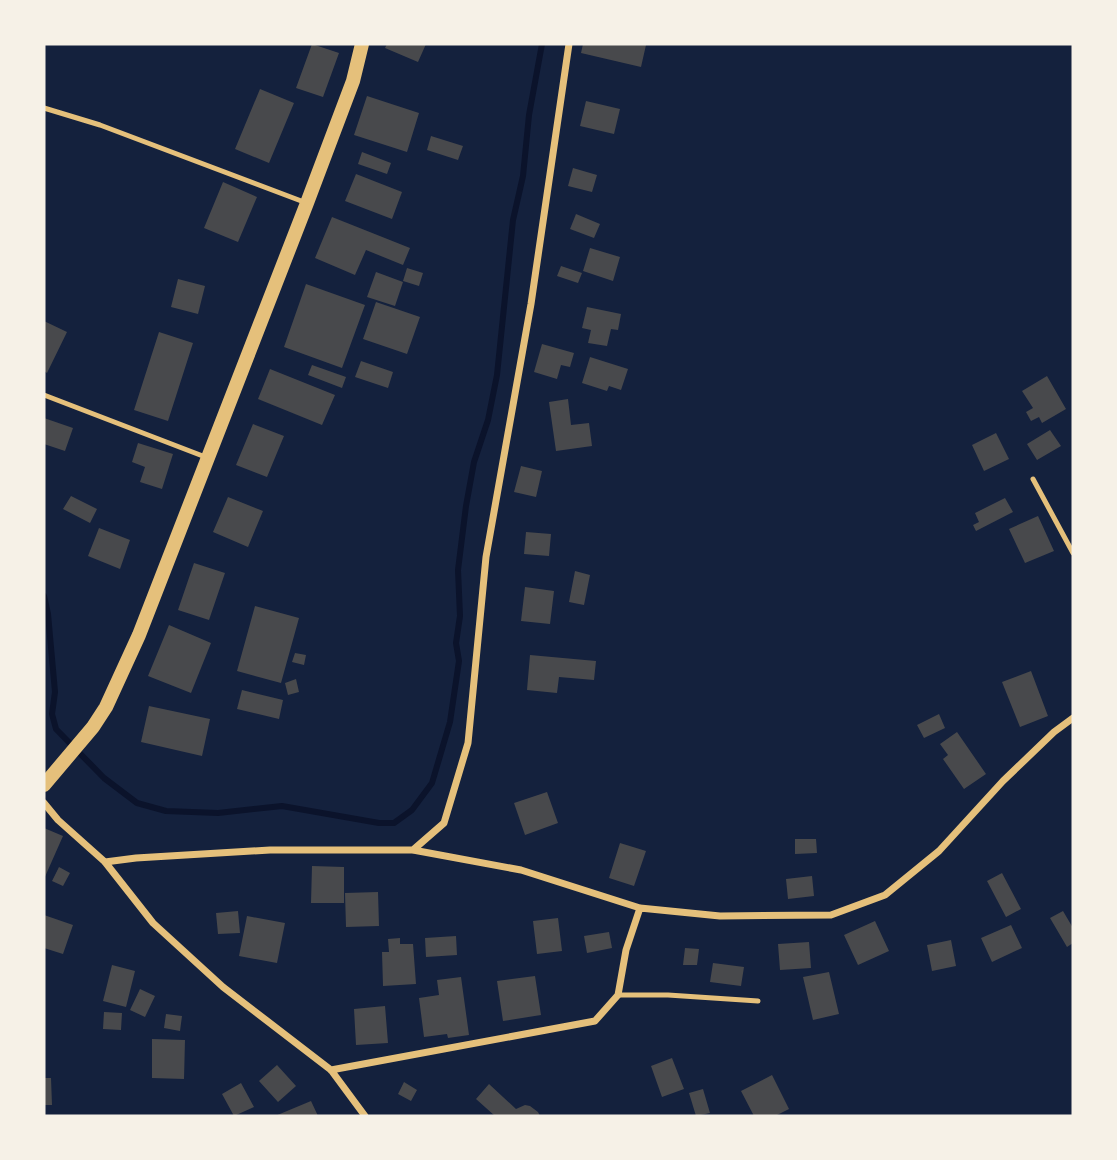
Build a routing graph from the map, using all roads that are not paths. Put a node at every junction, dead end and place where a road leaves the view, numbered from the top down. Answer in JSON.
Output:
{"nodes":[{"id":1,"x":362,"y":44,"type":"edge"},
{"id":2,"x":569,"y":44,"type":"edge"},
{"id":3,"x":44,"y":108,"type":"edge"},
{"id":4,"x":307,"y":203,"type":"junction"},
{"id":5,"x":44,"y":395,"type":"edge"},
{"id":6,"x":208,"y":458,"type":"junction"},
{"id":7,"x":1033,"y":479,"type":"dead end"},
{"id":8,"x":1073,"y":553,"type":"edge"},
{"id":9,"x":1073,"y":718,"type":"edge"},
{"id":10,"x":44,"y":785,"type":"edge"},
{"id":11,"x":44,"y":803,"type":"edge"},
{"id":12,"x":414,"y":850,"type":"junction"},
{"id":13,"x":105,"y":862,"type":"junction"},
{"id":14,"x":640,"y":908,"type":"junction"},
{"id":15,"x":618,"y":995,"type":"junction"},
{"id":16,"x":758,"y":1001,"type":"dead end"},
{"id":17,"x":331,"y":1070,"type":"junction"},
{"id":18,"x":366,"y":1116,"type":"edge"}],
"edges":[{"from":1,"to":4,"type":"main road"},
{"from":2,"to":12,"type":"street"},
{"from":3,"to":4,"type":"lane"},
{"from":4,"to":6,"type":"main road"},
{"from":5,"to":6,"type":"lane"},
{"from":6,"to":10,"type":"main road"},
{"from":7,"to":8,"type":"lane"},
{"from":9,"to":14,"type":"street"},
{"from":11,"to":13,"type":"street"},
{"from":12,"to":13,"type":"street"},
{"from":12,"to":14,"type":"street"},
{"from":13,"to":17,"type":"street"},
{"from":14,"to":15,"type":"street"},
{"from":15,"to":16,"type":"lane"},
{"from":15,"to":17,"type":"street"},
{"from":17,"to":18,"type":"street"}]}
